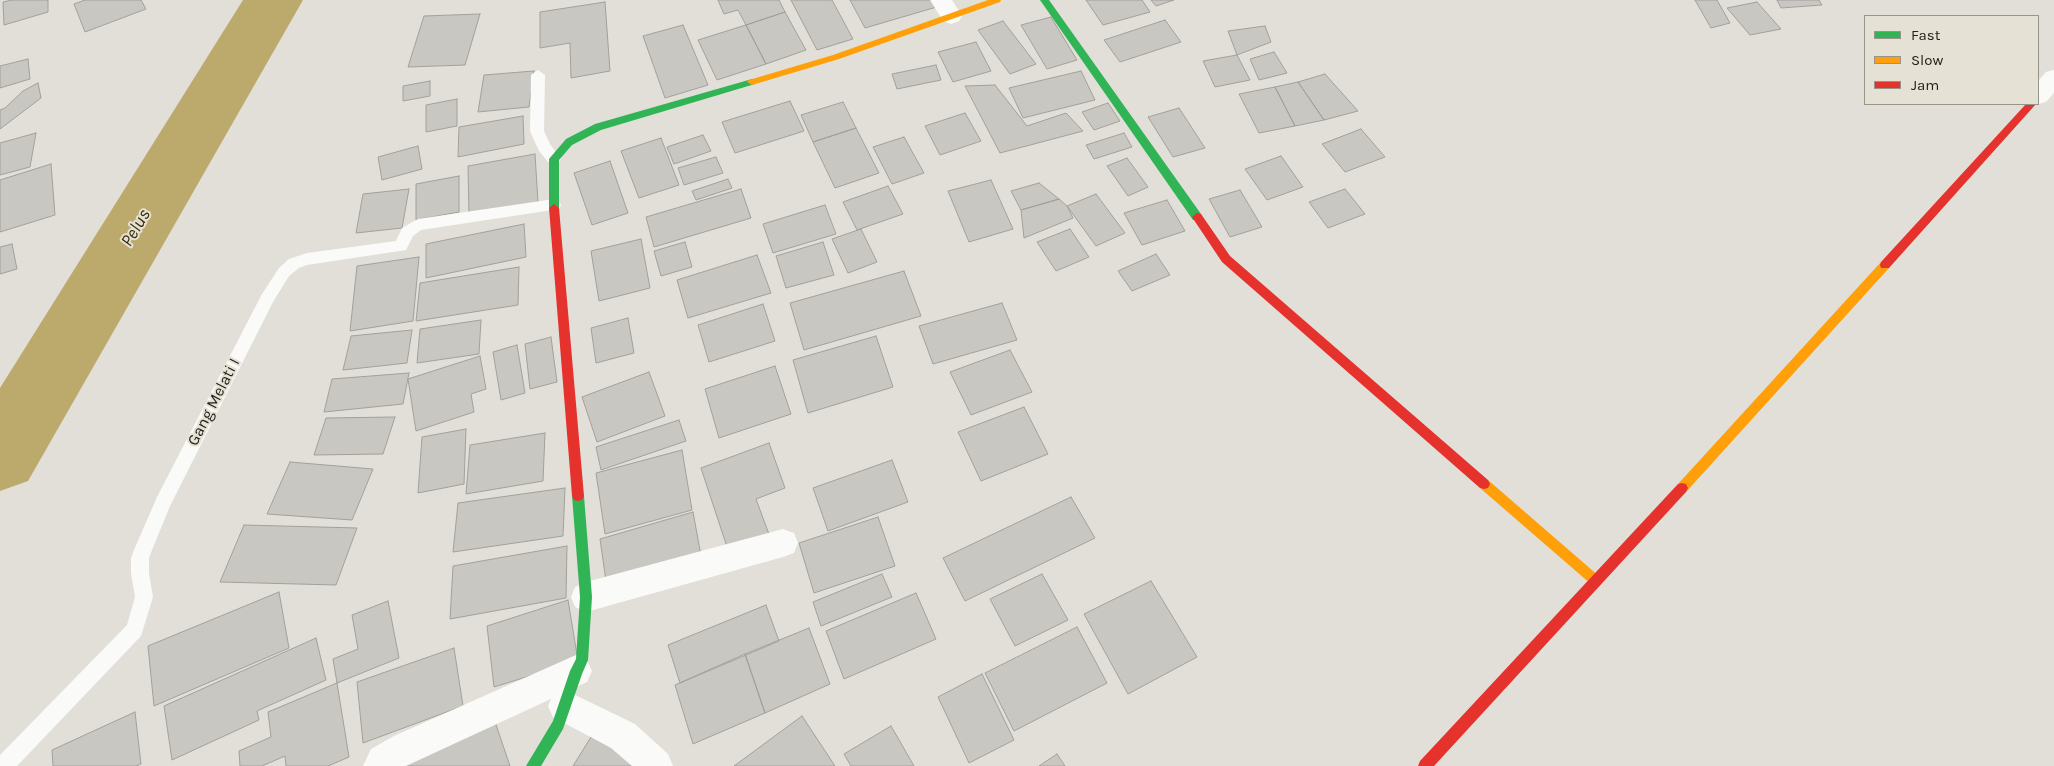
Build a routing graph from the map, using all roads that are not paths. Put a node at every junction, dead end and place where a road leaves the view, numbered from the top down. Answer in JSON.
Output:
{"nodes":[{"id":1,"x":997,"y":0,"type":"edge"},
{"id":2,"x":1044,"y":0,"type":"edge"},
{"id":3,"x":946,"y":8,"type":"edge"},
{"id":4,"x":538,"y":76,"type":"dead end"},
{"id":5,"x":2054,"y":78,"type":"edge"},
{"id":6,"x":2039,"y":95,"type":"edge"},
{"id":7,"x":2030,"y":105,"type":"edge"},
{"id":8,"x":554,"y":160,"type":"junction"},
{"id":9,"x":554,"y":205,"type":"junction"},
{"id":10,"x":783,"y":543,"type":"dead end"},
{"id":11,"x":1592,"y":577,"type":"junction"},
{"id":12,"x":586,"y":597,"type":"junction"},
{"id":13,"x":576,"y":671,"type":"junction"},
{"id":14,"x":564,"y":706,"type":"junction"},
{"id":15,"x":3,"y":766,"type":"edge"},
{"id":16,"x":380,"y":766,"type":"edge"},
{"id":17,"x":533,"y":766,"type":"edge"},
{"id":18,"x":656,"y":766,"type":"edge"},
{"id":19,"x":1425,"y":766,"type":"edge"}],
"edges":[{"from":1,"to":3,"type":"street"},
{"from":2,"to":11,"type":"street"},
{"from":3,"to":8,"type":"street"},
{"from":4,"to":8,"type":"lane"},
{"from":5,"to":6,"type":"street"},
{"from":7,"to":11,"type":"street"},
{"from":8,"to":9,"type":"street"},
{"from":9,"to":12,"type":"street"},
{"from":9,"to":15,"type":"lane","name":"Gang Melati I"},
{"from":10,"to":12,"type":"street"},
{"from":11,"to":19,"type":"street"},
{"from":12,"to":13,"type":"street"},
{"from":13,"to":14,"type":"street"},
{"from":13,"to":16,"type":"street"},
{"from":14,"to":17,"type":"street"},
{"from":14,"to":18,"type":"street"}]}
